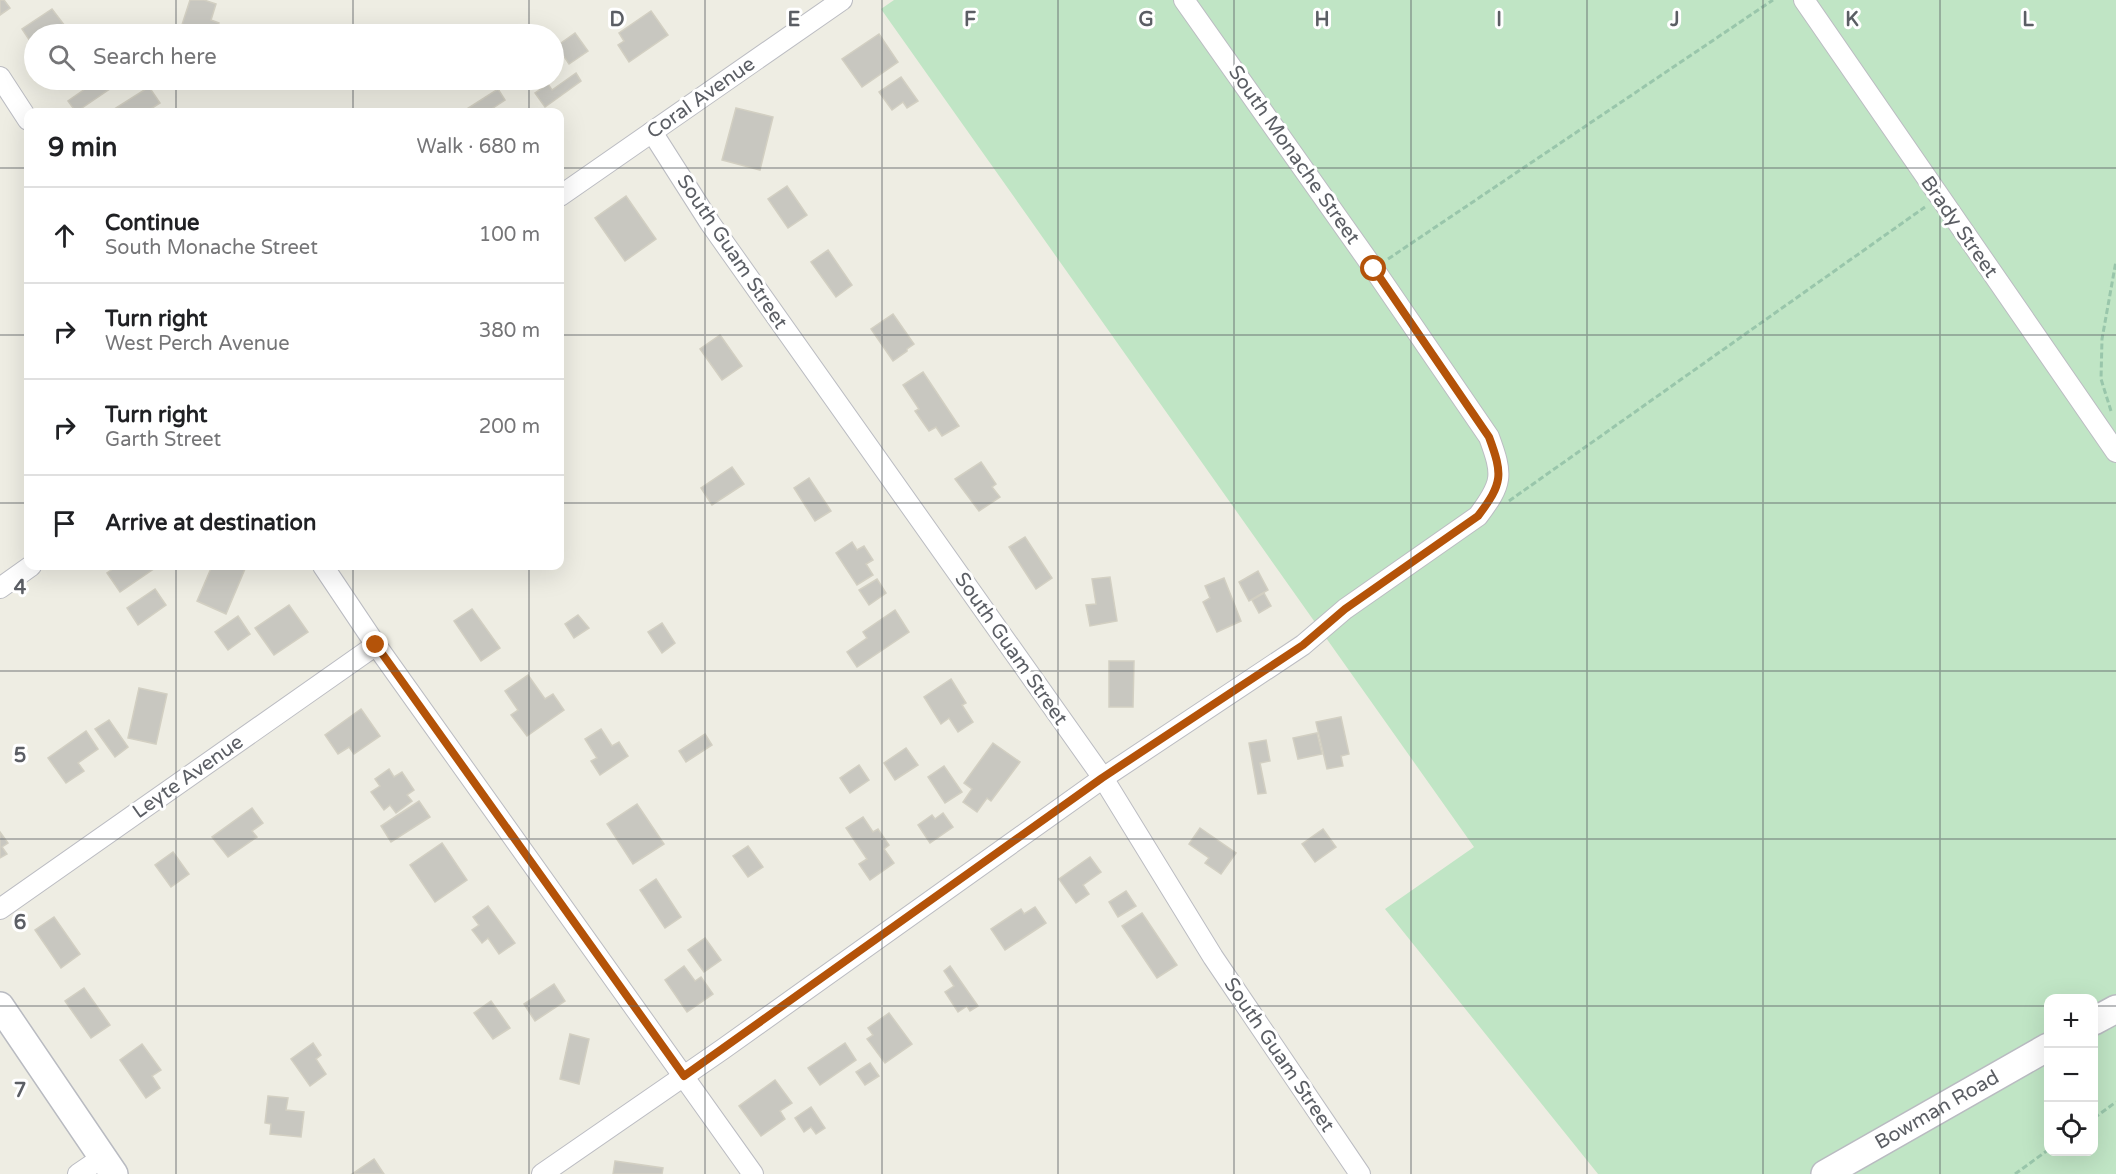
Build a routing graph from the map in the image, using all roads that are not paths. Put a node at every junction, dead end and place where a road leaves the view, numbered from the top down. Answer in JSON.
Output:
{"nodes":[{"id":1,"x":842,"y":0,"type":"edge"},
{"id":2,"x":1184,"y":0,"type":"edge"},
{"id":3,"x":1804,"y":0,"type":"edge"},
{"id":4,"x":0,"y":77,"type":"edge"},
{"id":5,"x":24,"y":114,"type":"edge"},
{"id":6,"x":652,"y":132,"type":"junction"},
{"id":7,"x":564,"y":193,"type":"edge"},
{"id":8,"x":2116,"y":452,"type":"edge"},
{"id":9,"x":25,"y":570,"type":"edge"},
{"id":10,"x":326,"y":570,"type":"edge"},
{"id":11,"x":0,"y":588,"type":"edge"},
{"id":12,"x":376,"y":645,"type":"junction"},
{"id":13,"x":1102,"y":778,"type":"junction"},
{"id":14,"x":0,"y":909,"type":"edge"},
{"id":15,"x":0,"y":1006,"type":"edge"},
{"id":16,"x":2116,"y":1009,"type":"edge"},
{"id":17,"x":2098,"y":1019,"type":"edge"},
{"id":18,"x":2047,"y":1048,"type":"edge"},
{"id":19,"x":684,"y":1076,"type":"junction"},
{"id":20,"x":108,"y":1166,"type":"edge"},
{"id":21,"x":78,"y":1174,"type":"edge"},
{"id":22,"x":542,"y":1174,"type":"edge"},
{"id":23,"x":753,"y":1174,"type":"edge"},
{"id":24,"x":1360,"y":1174,"type":"edge"},
{"id":25,"x":1825,"y":1174,"type":"edge"}],
"edges":[{"from":1,"to":6,"type":"street","name":"Coral Avenue"},
{"from":2,"to":13,"type":"street","name":"South Monache Street"},
{"from":3,"to":8,"type":"street","name":"Brady Street"},
{"from":4,"to":5,"type":"street"},
{"from":6,"to":7,"type":"street","name":"Coral Avenue"},
{"from":6,"to":13,"type":"street","name":"South Guam Street"},
{"from":9,"to":11,"type":"street"},
{"from":10,"to":12,"type":"street"},
{"from":12,"to":14,"type":"street","name":"Leyte Avenue"},
{"from":12,"to":19,"type":"street"},
{"from":13,"to":19,"type":"street"},
{"from":13,"to":24,"type":"street","name":"South Guam Street"},
{"from":15,"to":20,"type":"main road"},
{"from":16,"to":17,"type":"main road"},
{"from":18,"to":25,"type":"main road","name":"Bowman Road"},
{"from":19,"to":22,"type":"street"},
{"from":19,"to":23,"type":"street"},
{"from":20,"to":21,"type":"street"}]}
